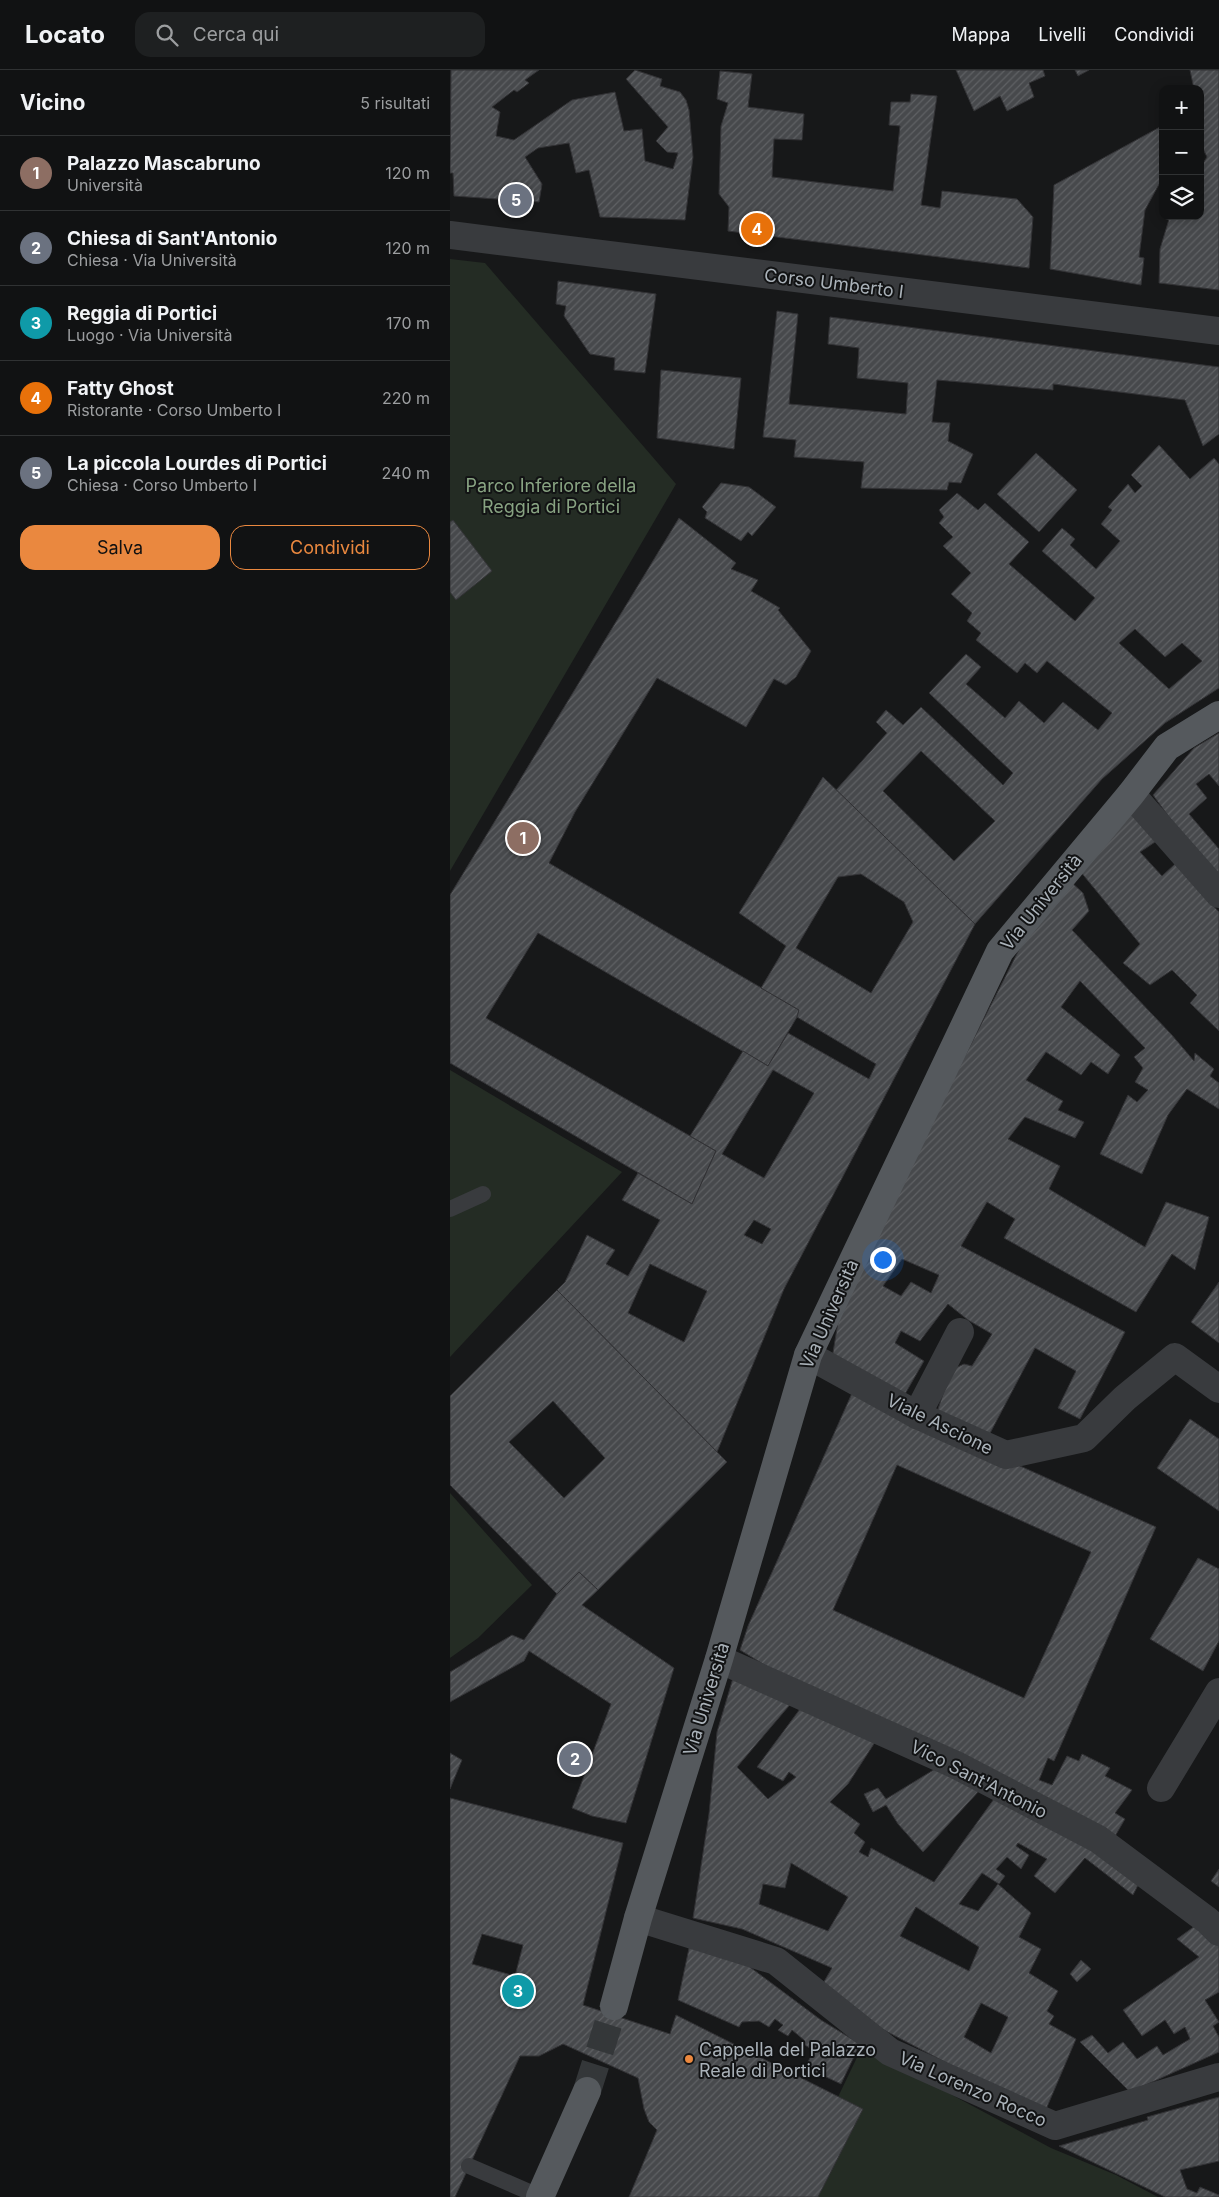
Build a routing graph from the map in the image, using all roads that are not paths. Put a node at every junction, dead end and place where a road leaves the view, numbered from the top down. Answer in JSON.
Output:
{"nodes":[{"id":1,"x":450,"y":235,"type":"edge"},
{"id":2,"x":1219,"y":331,"type":"edge"},
{"id":3,"x":1219,"y":715,"type":"edge"},
{"id":4,"x":1130,"y":794,"type":"junction"},
{"id":5,"x":1219,"y":894,"type":"edge"},
{"id":6,"x":483,"y":1194,"type":"dead end"},
{"id":7,"x":450,"y":1209,"type":"edge"},
{"id":8,"x":960,"y":1332,"type":"dead end"},
{"id":9,"x":808,"y":1355,"type":"junction"},
{"id":10,"x":1219,"y":1389,"type":"edge"},
{"id":11,"x":917,"y":1415,"type":"junction"},
{"id":12,"x":719,"y":1658,"type":"junction"},
{"id":13,"x":1219,"y":1692,"type":"edge"},
{"id":14,"x":1161,"y":1788,"type":"dead end"},
{"id":15,"x":638,"y":1918,"type":"junction"},
{"id":16,"x":1219,"y":1932,"type":"edge"},
{"id":17,"x":614,"y":2006,"type":"tunnel mouth"},
{"id":18,"x":1219,"y":2077,"type":"edge"},
{"id":19,"x":587,"y":2091,"type":"tunnel mouth"},
{"id":20,"x":469,"y":2166,"type":"dead end"},
{"id":21,"x":540,"y":2197,"type":"edge"}],
"edges":[{"from":1,"to":2,"type":"street","name":"Corso Umberto I"},
{"from":3,"to":4,"type":"main road","name":"Via Università"},
{"from":4,"to":5,"type":"street"},
{"from":4,"to":9,"type":"main road","name":"Via Università"},
{"from":6,"to":7,"type":"lane"},
{"from":8,"to":11,"type":"street"},
{"from":9,"to":11,"type":"street","name":"Viale Ascione"},
{"from":9,"to":12,"type":"main road","name":"Via Università"},
{"from":10,"to":11,"type":"street","name":"Viale Ascione"},
{"from":12,"to":15,"type":"main road","name":"Via Università"},
{"from":12,"to":16,"type":"street","name":"Vico Sant'Antonio"},
{"from":13,"to":14,"type":"street"},
{"from":15,"to":17,"type":"main road","name":"Via Università"},
{"from":15,"to":18,"type":"street","name":"Via Lorenzo Rocco"},
{"from":19,"to":21,"type":"main road"},
{"from":20,"to":21,"type":"lane"}]}
